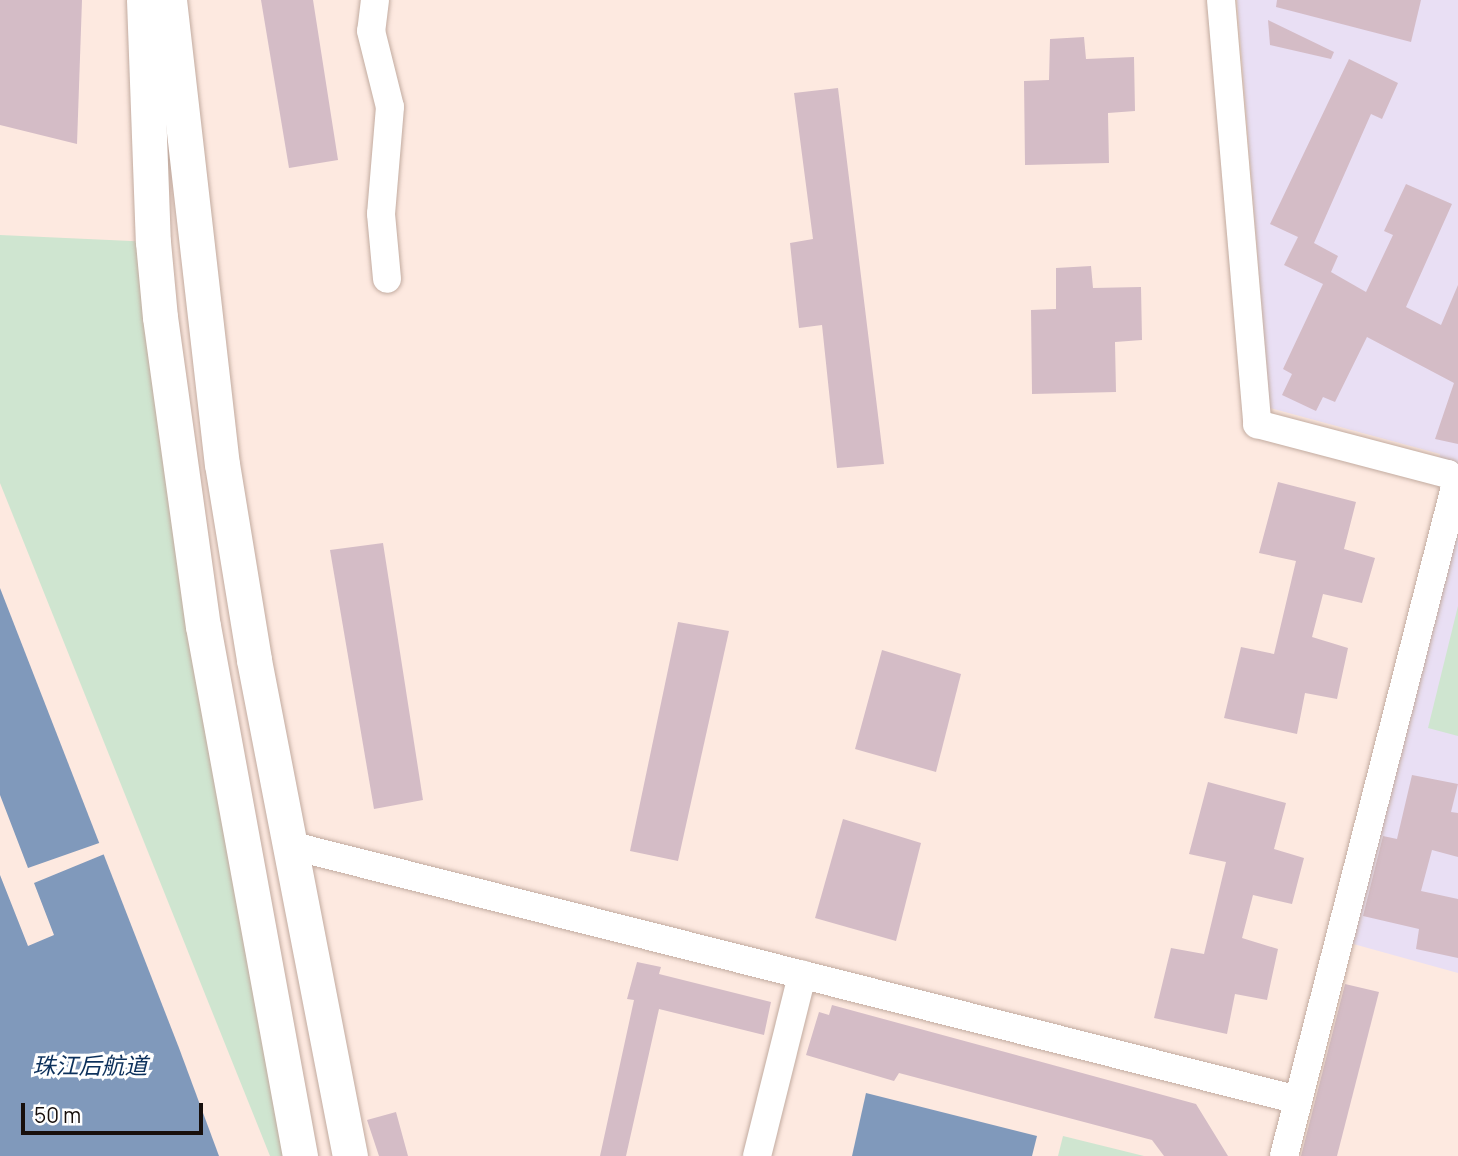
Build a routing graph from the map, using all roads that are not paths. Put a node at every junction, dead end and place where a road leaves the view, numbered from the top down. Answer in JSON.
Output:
{"nodes":[{"id":1,"x":145,"y":0,"type":"edge"},
{"id":2,"x":169,"y":0,"type":"edge"},
{"id":3,"x":375,"y":0,"type":"edge"},
{"id":4,"x":1222,"y":0,"type":"edge"},
{"id":5,"x":387,"y":279,"type":"dead end"},
{"id":6,"x":289,"y":845,"type":"junction"},
{"id":7,"x":802,"y":975,"type":"junction"},
{"id":8,"x":1298,"y":1100,"type":"junction"},
{"id":9,"x":300,"y":1156,"type":"edge"},
{"id":10,"x":350,"y":1156,"type":"edge"},
{"id":11,"x":757,"y":1156,"type":"edge"},
{"id":12,"x":1284,"y":1156,"type":"edge"}],
"edges":[{"from":1,"to":9,"type":"street"},
{"from":2,"to":6,"type":"street"},
{"from":3,"to":5,"type":"street"},
{"from":4,"to":8,"type":"street"},
{"from":6,"to":7,"type":"street"},
{"from":6,"to":10,"type":"street"},
{"from":7,"to":8,"type":"street"},
{"from":7,"to":11,"type":"street"},
{"from":8,"to":12,"type":"street"}]}
